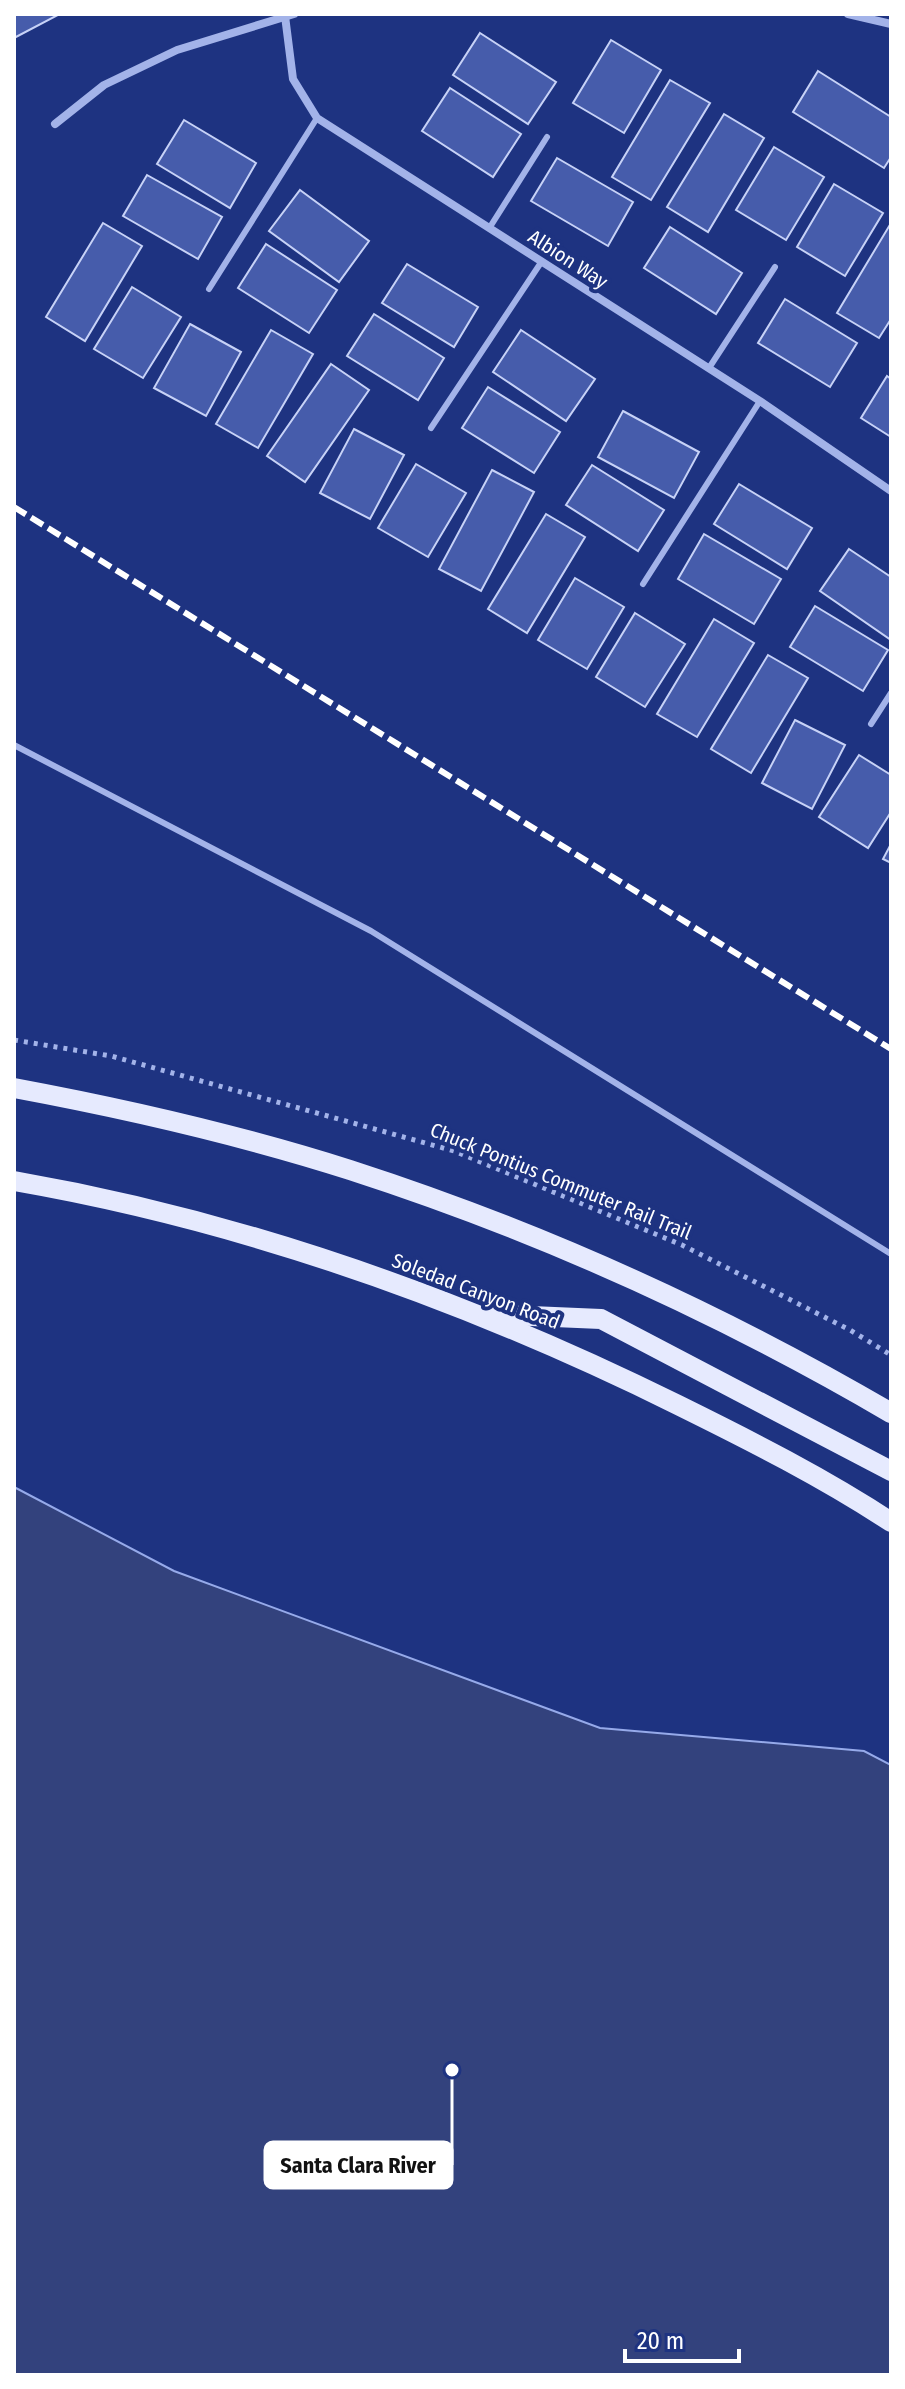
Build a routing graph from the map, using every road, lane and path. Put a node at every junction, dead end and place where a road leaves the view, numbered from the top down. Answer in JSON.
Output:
{"nodes":[{"id":1,"x":848,"y":14,"type":"edge"},
{"id":2,"x":289,"y":15,"type":"edge"},
{"id":3,"x":891,"y":24,"type":"edge"},
{"id":4,"x":317,"y":118,"type":"junction"},
{"id":5,"x":55,"y":124,"type":"dead end"},
{"id":6,"x":547,"y":137,"type":"dead end"},
{"id":7,"x":490,"y":227,"type":"junction"},
{"id":8,"x":542,"y":261,"type":"junction"},
{"id":9,"x":775,"y":267,"type":"dead end"},
{"id":10,"x":209,"y":289,"type":"dead end"},
{"id":11,"x":709,"y":368,"type":"junction"},
{"id":12,"x":760,"y":401,"type":"junction"},
{"id":13,"x":431,"y":428,"type":"dead end"},
{"id":14,"x":891,"y":491,"type":"edge"},
{"id":15,"x":643,"y":584,"type":"dead end"},
{"id":16,"x":891,"y":693,"type":"edge"},
{"id":17,"x":871,"y":724,"type":"dead end"},
{"id":18,"x":14,"y":745,"type":"edge"},
{"id":19,"x":14,"y":1040,"type":"edge"},
{"id":20,"x":14,"y":1088,"type":"edge"},
{"id":21,"x":14,"y":1181,"type":"edge"},
{"id":22,"x":891,"y":1254,"type":"edge"},
{"id":23,"x":476,"y":1314,"type":"junction"},
{"id":24,"x":891,"y":1355,"type":"edge"},
{"id":25,"x":891,"y":1413,"type":"edge"},
{"id":26,"x":891,"y":1471,"type":"edge"},
{"id":27,"x":891,"y":1522,"type":"edge"}],
"edges":[{"from":1,"to":3,"type":"street"},
{"from":2,"to":4,"type":"street","name":"Albion Way"},
{"from":2,"to":5,"type":"street"},
{"from":4,"to":7,"type":"street","name":"Albion Way"},
{"from":4,"to":10,"type":"lane"},
{"from":6,"to":7,"type":"lane"},
{"from":7,"to":8,"type":"street","name":"Albion Way"},
{"from":8,"to":11,"type":"street","name":"Albion Way"},
{"from":8,"to":13,"type":"lane"},
{"from":9,"to":11,"type":"lane"},
{"from":11,"to":12,"type":"street","name":"Albion Way"},
{"from":12,"to":14,"type":"street","name":"Albion Way"},
{"from":12,"to":15,"type":"lane"},
{"from":16,"to":17,"type":"lane"},
{"from":18,"to":22,"type":"lane"},
{"from":19,"to":24,"type":"path","name":"Chuck Pontius Commuter Rail Trail"},
{"from":20,"to":25,"type":"main road"},
{"from":21,"to":23,"type":"main road","name":"Soledad Canyon Road"},
{"from":23,"to":26,"type":"main road"},
{"from":23,"to":27,"type":"main road","name":"Soledad Canyon Road"}]}
